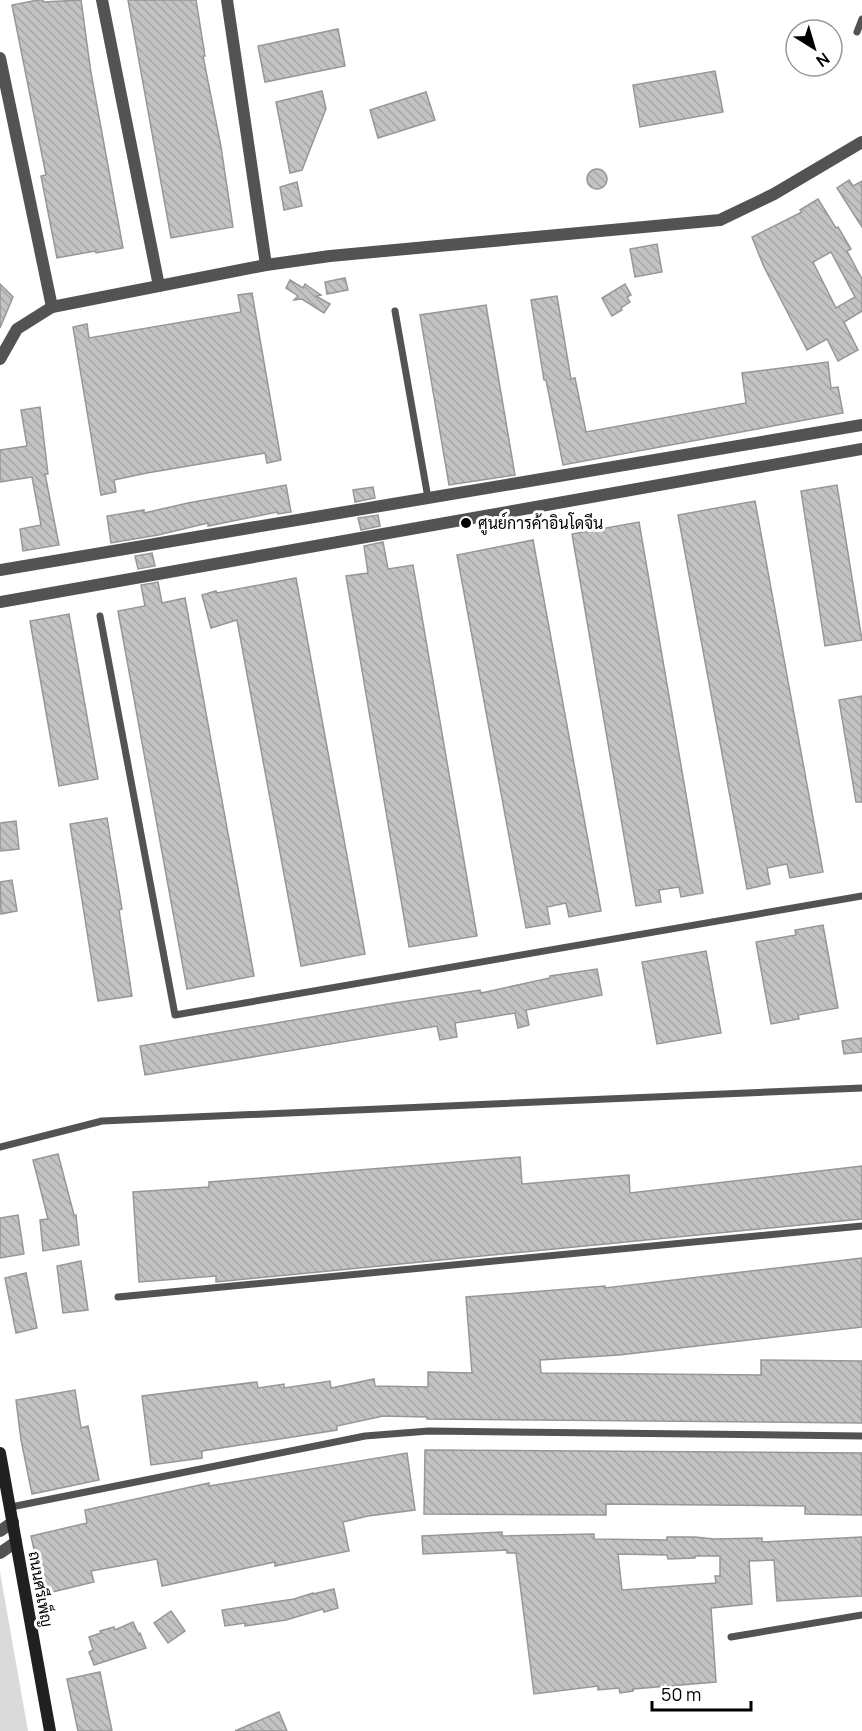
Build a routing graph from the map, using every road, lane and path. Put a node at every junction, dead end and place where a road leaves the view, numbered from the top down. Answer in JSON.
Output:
{"nodes":[{"id":1,"x":102,"y":0,"type":"edge"},
{"id":2,"x":227,"y":0,"type":"edge"},
{"id":3,"x":862,"y":19,"type":"edge"},
{"id":4,"x":857,"y":32,"type":"dead end"},
{"id":5,"x":0,"y":58,"type":"edge"},
{"id":6,"x":862,"y":142,"type":"edge"},
{"id":7,"x":266,"y":265,"type":"junction"},
{"id":8,"x":159,"y":286,"type":"junction"},
{"id":9,"x":52,"y":307,"type":"junction"},
{"id":10,"x":395,"y":310,"type":"dead end"},
{"id":11,"x":0,"y":359,"type":"edge"},
{"id":12,"x":862,"y":425,"type":"edge"},
{"id":13,"x":862,"y":449,"type":"edge"},
{"id":14,"x":428,"y":498,"type":"junction"},
{"id":15,"x":0,"y":570,"type":"edge"},
{"id":16,"x":0,"y":602,"type":"edge"},
{"id":17,"x":100,"y":616,"type":"dead end"},
{"id":18,"x":862,"y":896,"type":"edge"},
{"id":19,"x":862,"y":1088,"type":"edge"},
{"id":20,"x":0,"y":1147,"type":"edge"},
{"id":21,"x":862,"y":1226,"type":"edge"},
{"id":22,"x":118,"y":1297,"type":"dead end"},
{"id":23,"x":862,"y":1436,"type":"edge"},
{"id":24,"x":0,"y":1453,"type":"edge"},
{"id":25,"x":11,"y":1507,"type":"junction"},
{"id":26,"x":13,"y":1522,"type":"junction"},
{"id":27,"x":0,"y":1531,"type":"edge"},
{"id":28,"x":16,"y":1542,"type":"junction"},
{"id":29,"x":0,"y":1552,"type":"edge"},
{"id":30,"x":862,"y":1614,"type":"edge"},
{"id":31,"x":730,"y":1637,"type":"dead end"},
{"id":32,"x":50,"y":1731,"type":"edge"}],
"edges":[{"from":1,"to":8,"type":"street"},
{"from":2,"to":7,"type":"street"},
{"from":3,"to":4,"type":"lane"},
{"from":5,"to":9,"type":"street"},
{"from":6,"to":7,"type":"street"},
{"from":7,"to":8,"type":"street"},
{"from":8,"to":9,"type":"street"},
{"from":9,"to":11,"type":"street"},
{"from":10,"to":14,"type":"lane"},
{"from":12,"to":14,"type":"street"},
{"from":13,"to":16,"type":"street"},
{"from":14,"to":15,"type":"street"},
{"from":17,"to":18,"type":"lane"},
{"from":19,"to":20,"type":"lane"},
{"from":21,"to":22,"type":"lane"},
{"from":23,"to":25,"type":"lane"},
{"from":24,"to":25,"type":"main road","name":"ถนนศรีเพ็ญ"},
{"from":25,"to":26,"type":"main road","name":"ถนนศรีเพ็ญ"},
{"from":26,"to":27,"type":"street"},
{"from":26,"to":28,"type":"main road","name":"ถนนศรีเพ็ญ"},
{"from":28,"to":29,"type":"street"},
{"from":28,"to":32,"type":"main road","name":"ถนนศรีเพ็ญ"},
{"from":30,"to":31,"type":"lane"}]}
